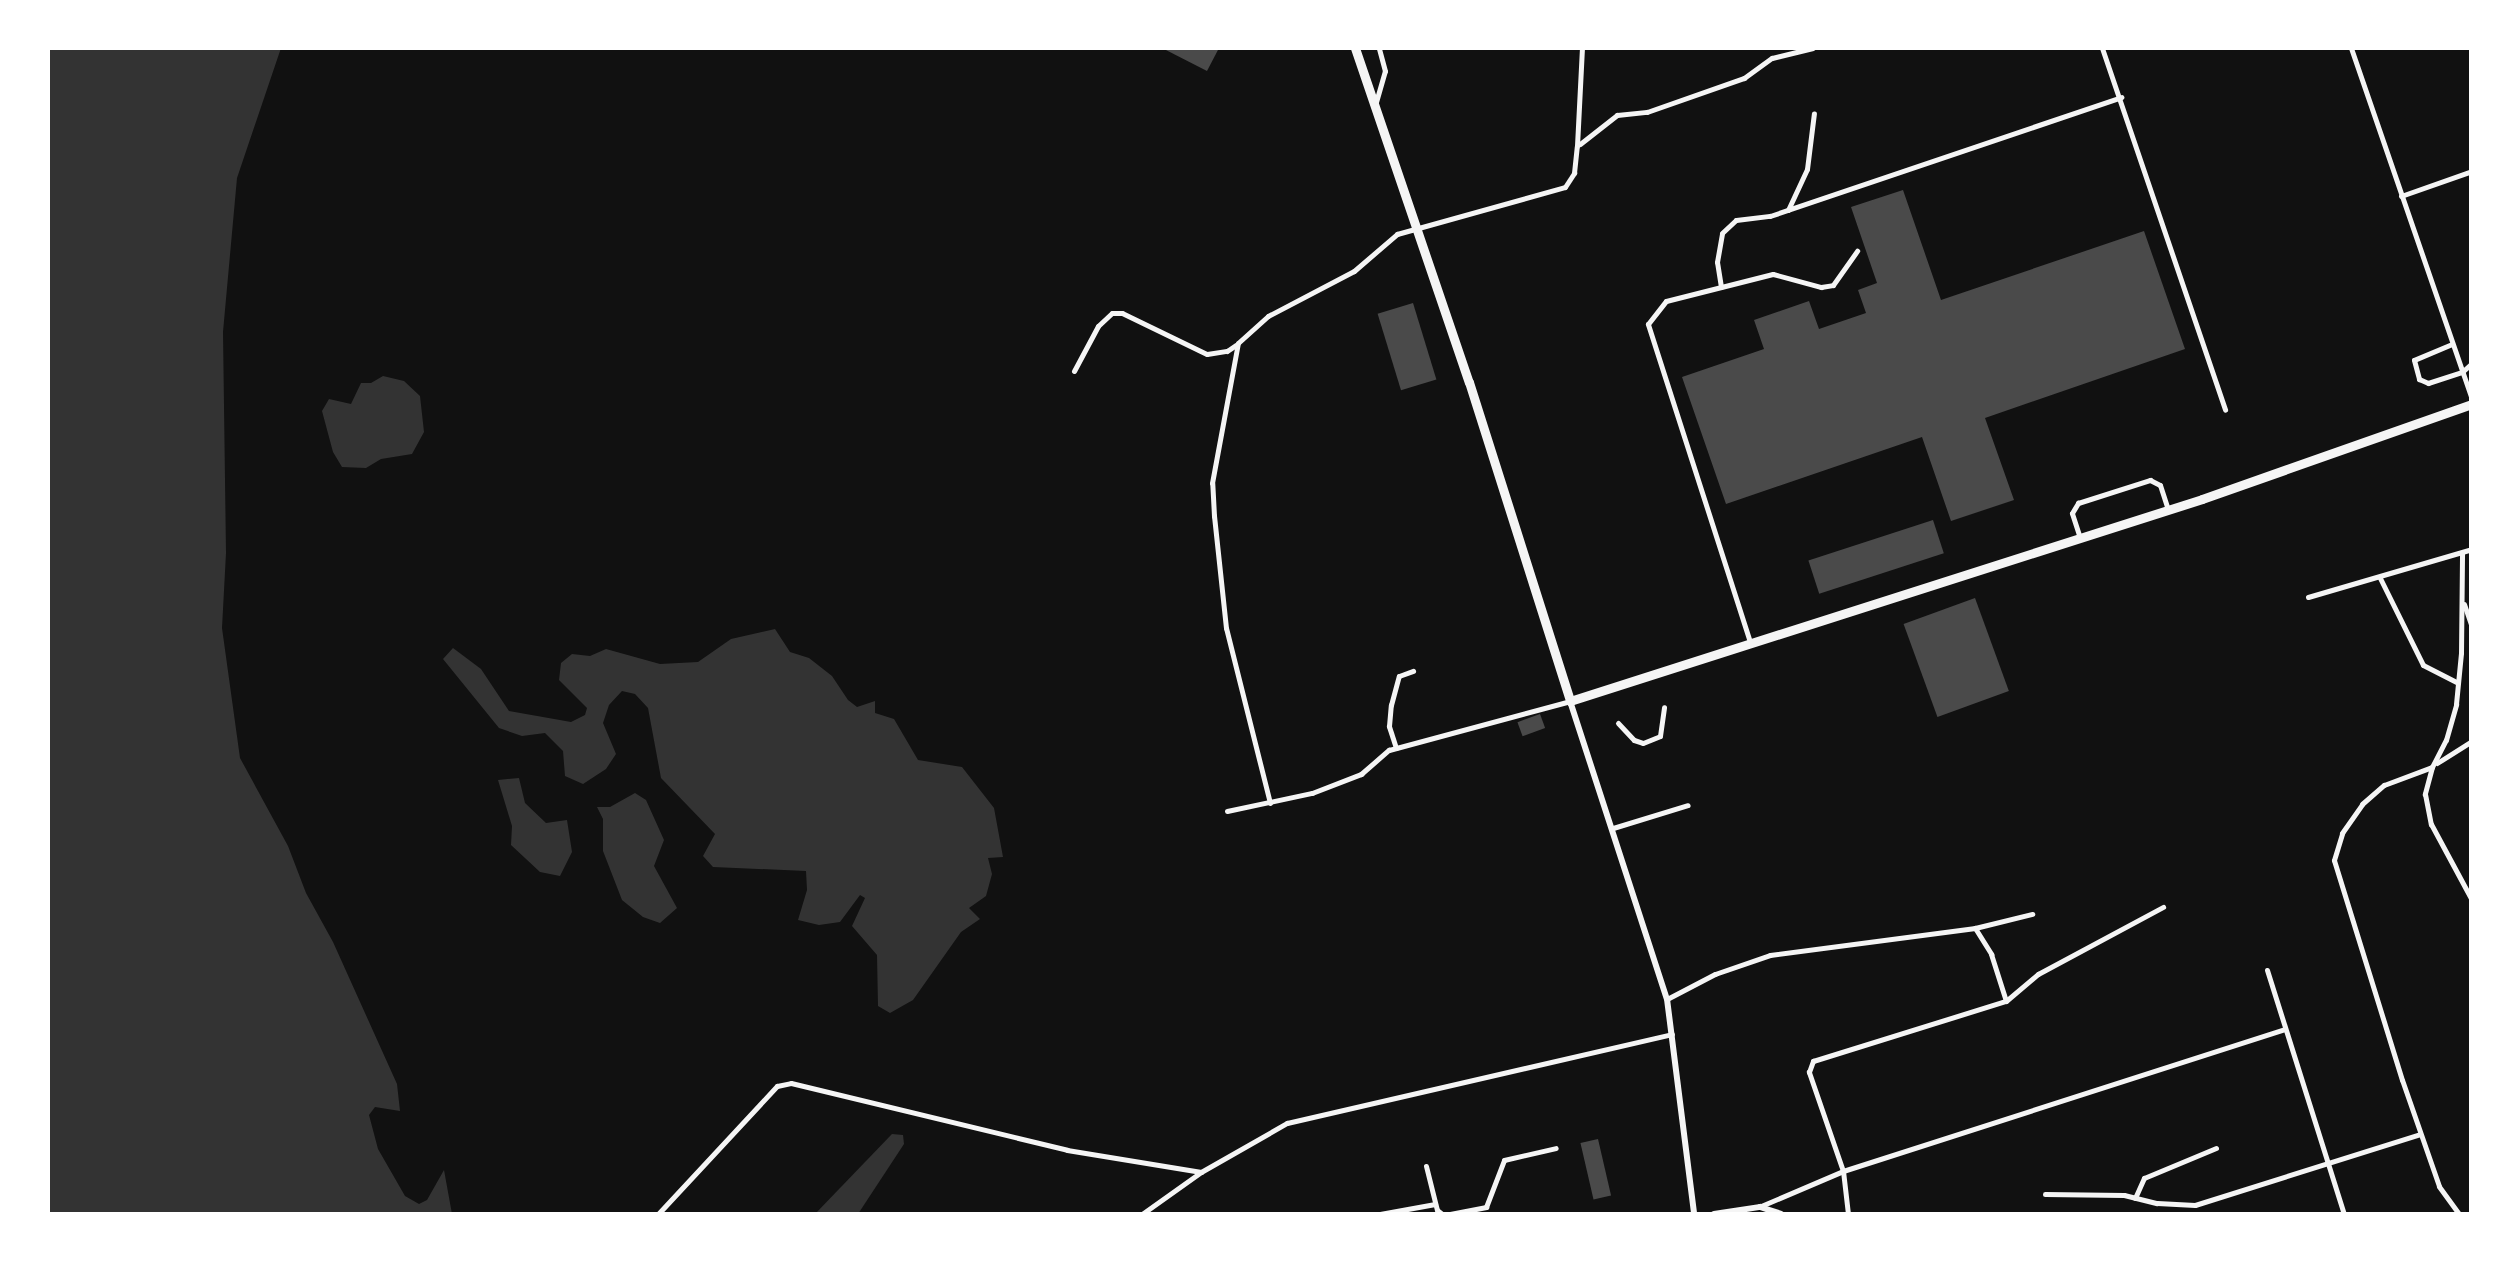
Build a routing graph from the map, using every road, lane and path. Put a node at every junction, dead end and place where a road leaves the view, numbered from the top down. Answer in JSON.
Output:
{"nodes":[{"id":1,"x":1355,"y":48,"type":"edge"},
{"id":2,"x":1380,"y":48,"type":"edge"},
{"id":3,"x":1582,"y":48,"type":"edge"},
{"id":4,"x":1813,"y":48,"type":"edge"},
{"id":5,"x":2102,"y":48,"type":"edge"},
{"id":6,"x":2354,"y":48,"type":"edge"},
{"id":7,"x":2121,"y":98,"type":"junction"},
{"id":8,"x":1375,"y":106,"type":"junction"},
{"id":9,"x":1814,"y":112,"type":"dead end"},
{"id":10,"x":1578,"y":146,"type":"junction"},
{"id":11,"x":2472,"y":170,"type":"edge"},
{"id":12,"x":2400,"y":196,"type":"junction"},
{"id":13,"x":1788,"y":210,"type":"junction"},
{"id":14,"x":1417,"y":226,"type":"junction"},
{"id":15,"x":1857,"y":251,"type":"dead end"},
{"id":16,"x":1721,"y":287,"type":"junction"},
{"id":17,"x":1238,"y":343,"type":"junction"},
{"id":18,"x":2452,"y":344,"type":"junction"},
{"id":19,"x":2472,"y":363,"type":"edge"},
{"id":20,"x":1074,"y":372,"type":"dead end"},
{"id":21,"x":2462,"y":372,"type":"junction"},
{"id":22,"x":2472,"y":402,"type":"edge"},
{"id":23,"x":2225,"y":410,"type":"dead end"},
{"id":24,"x":2168,"y":510,"type":"junction"},
{"id":25,"x":2080,"y":538,"type":"junction"},
{"id":26,"x":2472,"y":548,"type":"edge"},
{"id":27,"x":2462,"y":553,"type":"junction"},
{"id":28,"x":2379,"y":577,"type":"junction"},
{"id":29,"x":2462,"y":596,"type":"junction"},
{"id":30,"x":2308,"y":597,"type":"dead end"},
{"id":31,"x":2472,"y":627,"type":"edge"},
{"id":32,"x":1750,"y":642,"type":"junction"},
{"id":33,"x":1414,"y":671,"type":"dead end"},
{"id":34,"x":2458,"y":683,"type":"junction"},
{"id":35,"x":1570,"y":701,"type":"junction"},
{"id":36,"x":1664,"y":708,"type":"dead end"},
{"id":37,"x":1618,"y":723,"type":"dead end"},
{"id":38,"x":2472,"y":741,"type":"edge"},
{"id":39,"x":1396,"y":748,"type":"junction"},
{"id":40,"x":2434,"y":766,"type":"junction"},
{"id":41,"x":1270,"y":802,"type":"junction"},
{"id":42,"x":1688,"y":805,"type":"dead end"},
{"id":43,"x":1227,"y":811,"type":"dead end"},
{"id":44,"x":1613,"y":828,"type":"junction"},
{"id":45,"x":2472,"y":900,"type":"edge"},
{"id":46,"x":2163,"y":907,"type":"dead end"},
{"id":47,"x":2032,"y":914,"type":"dead end"},
{"id":48,"x":1975,"y":928,"type":"junction"},
{"id":49,"x":2267,"y":970,"type":"dead end"},
{"id":50,"x":1668,"y":999,"type":"junction"},
{"id":51,"x":2006,"y":1001,"type":"junction"},
{"id":52,"x":2284,"y":1029,"type":"junction"},
{"id":53,"x":1672,"y":1034,"type":"junction"},
{"id":54,"x":2421,"y":1134,"type":"junction"},
{"id":55,"x":1556,"y":1148,"type":"dead end"},
{"id":56,"x":2216,"y":1148,"type":"dead end"},
{"id":57,"x":2330,"y":1164,"type":"junction"},
{"id":58,"x":1426,"y":1166,"type":"dead end"},
{"id":59,"x":1844,"y":1171,"type":"junction"},
{"id":60,"x":1201,"y":1172,"type":"junction"},
{"id":61,"x":2046,"y":1194,"type":"dead end"},
{"id":62,"x":2135,"y":1198,"type":"junction"},
{"id":63,"x":1435,"y":1204,"type":"junction"},
{"id":64,"x":1760,"y":1207,"type":"junction"},
{"id":65,"x":1743,"y":1212,"type":"edge"},
{"id":66,"x":1397,"y":1213,"type":"edge"},
{"id":67,"x":658,"y":1214,"type":"edge"},
{"id":68,"x":1142,"y":1214,"type":"edge"},
{"id":69,"x":1380,"y":1214,"type":"edge"},
{"id":70,"x":1446,"y":1214,"type":"edge"},
{"id":71,"x":1694,"y":1214,"type":"edge"},
{"id":72,"x":1714,"y":1214,"type":"edge"},
{"id":73,"x":1781,"y":1214,"type":"edge"},
{"id":74,"x":1848,"y":1214,"type":"edge"},
{"id":75,"x":2344,"y":1214,"type":"edge"},
{"id":76,"x":2459,"y":1214,"type":"edge"}],
"edges":[{"from":1,"to":8,"type":"main road"},
{"from":2,"to":8,"type":"street"},
{"from":3,"to":10,"type":"street"},
{"from":4,"to":10,"type":"street"},
{"from":5,"to":7,"type":"street"},
{"from":6,"to":12,"type":"street"},
{"from":7,"to":13,"type":"street"},
{"from":7,"to":23,"type":"street"},
{"from":8,"to":14,"type":"main road"},
{"from":9,"to":13,"type":"street"},
{"from":10,"to":14,"type":"street"},
{"from":11,"to":12,"type":"street"},
{"from":12,"to":18,"type":"street"},
{"from":13,"to":16,"type":"street"},
{"from":14,"to":17,"type":"street"},
{"from":14,"to":35,"type":"main road"},
{"from":15,"to":16,"type":"street"},
{"from":16,"to":32,"type":"street"},
{"from":17,"to":20,"type":"street"},
{"from":17,"to":41,"type":"street"},
{"from":18,"to":21,"type":"street"},
{"from":18,"to":21,"type":"street"},
{"from":19,"to":21,"type":"street"},
{"from":21,"to":22,"type":"street"},
{"from":22,"to":24,"type":"main road"},
{"from":24,"to":25,"type":"main road"},
{"from":24,"to":25,"type":"street"},
{"from":25,"to":32,"type":"main road"},
{"from":26,"to":27,"type":"street"},
{"from":27,"to":28,"type":"street"},
{"from":27,"to":29,"type":"street"},
{"from":28,"to":30,"type":"street"},
{"from":28,"to":34,"type":"street"},
{"from":29,"to":31,"type":"street"},
{"from":29,"to":34,"type":"street"},
{"from":32,"to":35,"type":"main road"},
{"from":33,"to":39,"type":"street"},
{"from":34,"to":40,"type":"street"},
{"from":35,"to":39,"type":"street"},
{"from":35,"to":44,"type":"street"},
{"from":36,"to":37,"type":"street"},
{"from":38,"to":40,"type":"street"},
{"from":39,"to":41,"type":"street"},
{"from":40,"to":45,"type":"street"},
{"from":40,"to":54,"type":"street"},
{"from":41,"to":43,"type":"street"},
{"from":42,"to":44,"type":"street"},
{"from":44,"to":50,"type":"street"},
{"from":46,"to":51,"type":"street"},
{"from":47,"to":48,"type":"street"},
{"from":48,"to":50,"type":"street"},
{"from":48,"to":51,"type":"street"},
{"from":49,"to":52,"type":"street"},
{"from":50,"to":53,"type":"street"},
{"from":51,"to":59,"type":"street"},
{"from":52,"to":57,"type":"street"},
{"from":52,"to":59,"type":"street"},
{"from":53,"to":60,"type":"street"},
{"from":53,"to":71,"type":"street"},
{"from":54,"to":57,"type":"street"},
{"from":54,"to":76,"type":"street"},
{"from":55,"to":70,"type":"street"},
{"from":56,"to":62,"type":"street"},
{"from":57,"to":62,"type":"street"},
{"from":57,"to":75,"type":"street"},
{"from":58,"to":63,"type":"street"},
{"from":59,"to":64,"type":"street"},
{"from":59,"to":74,"type":"street"},
{"from":60,"to":67,"type":"street"},
{"from":60,"to":68,"type":"street"},
{"from":61,"to":62,"type":"street"},
{"from":63,"to":66,"type":"street"},
{"from":63,"to":70,"type":"street"},
{"from":64,"to":65,"type":"street"},
{"from":64,"to":73,"type":"street"},
{"from":65,"to":72,"type":"street"},
{"from":66,"to":69,"type":"street"}]}
